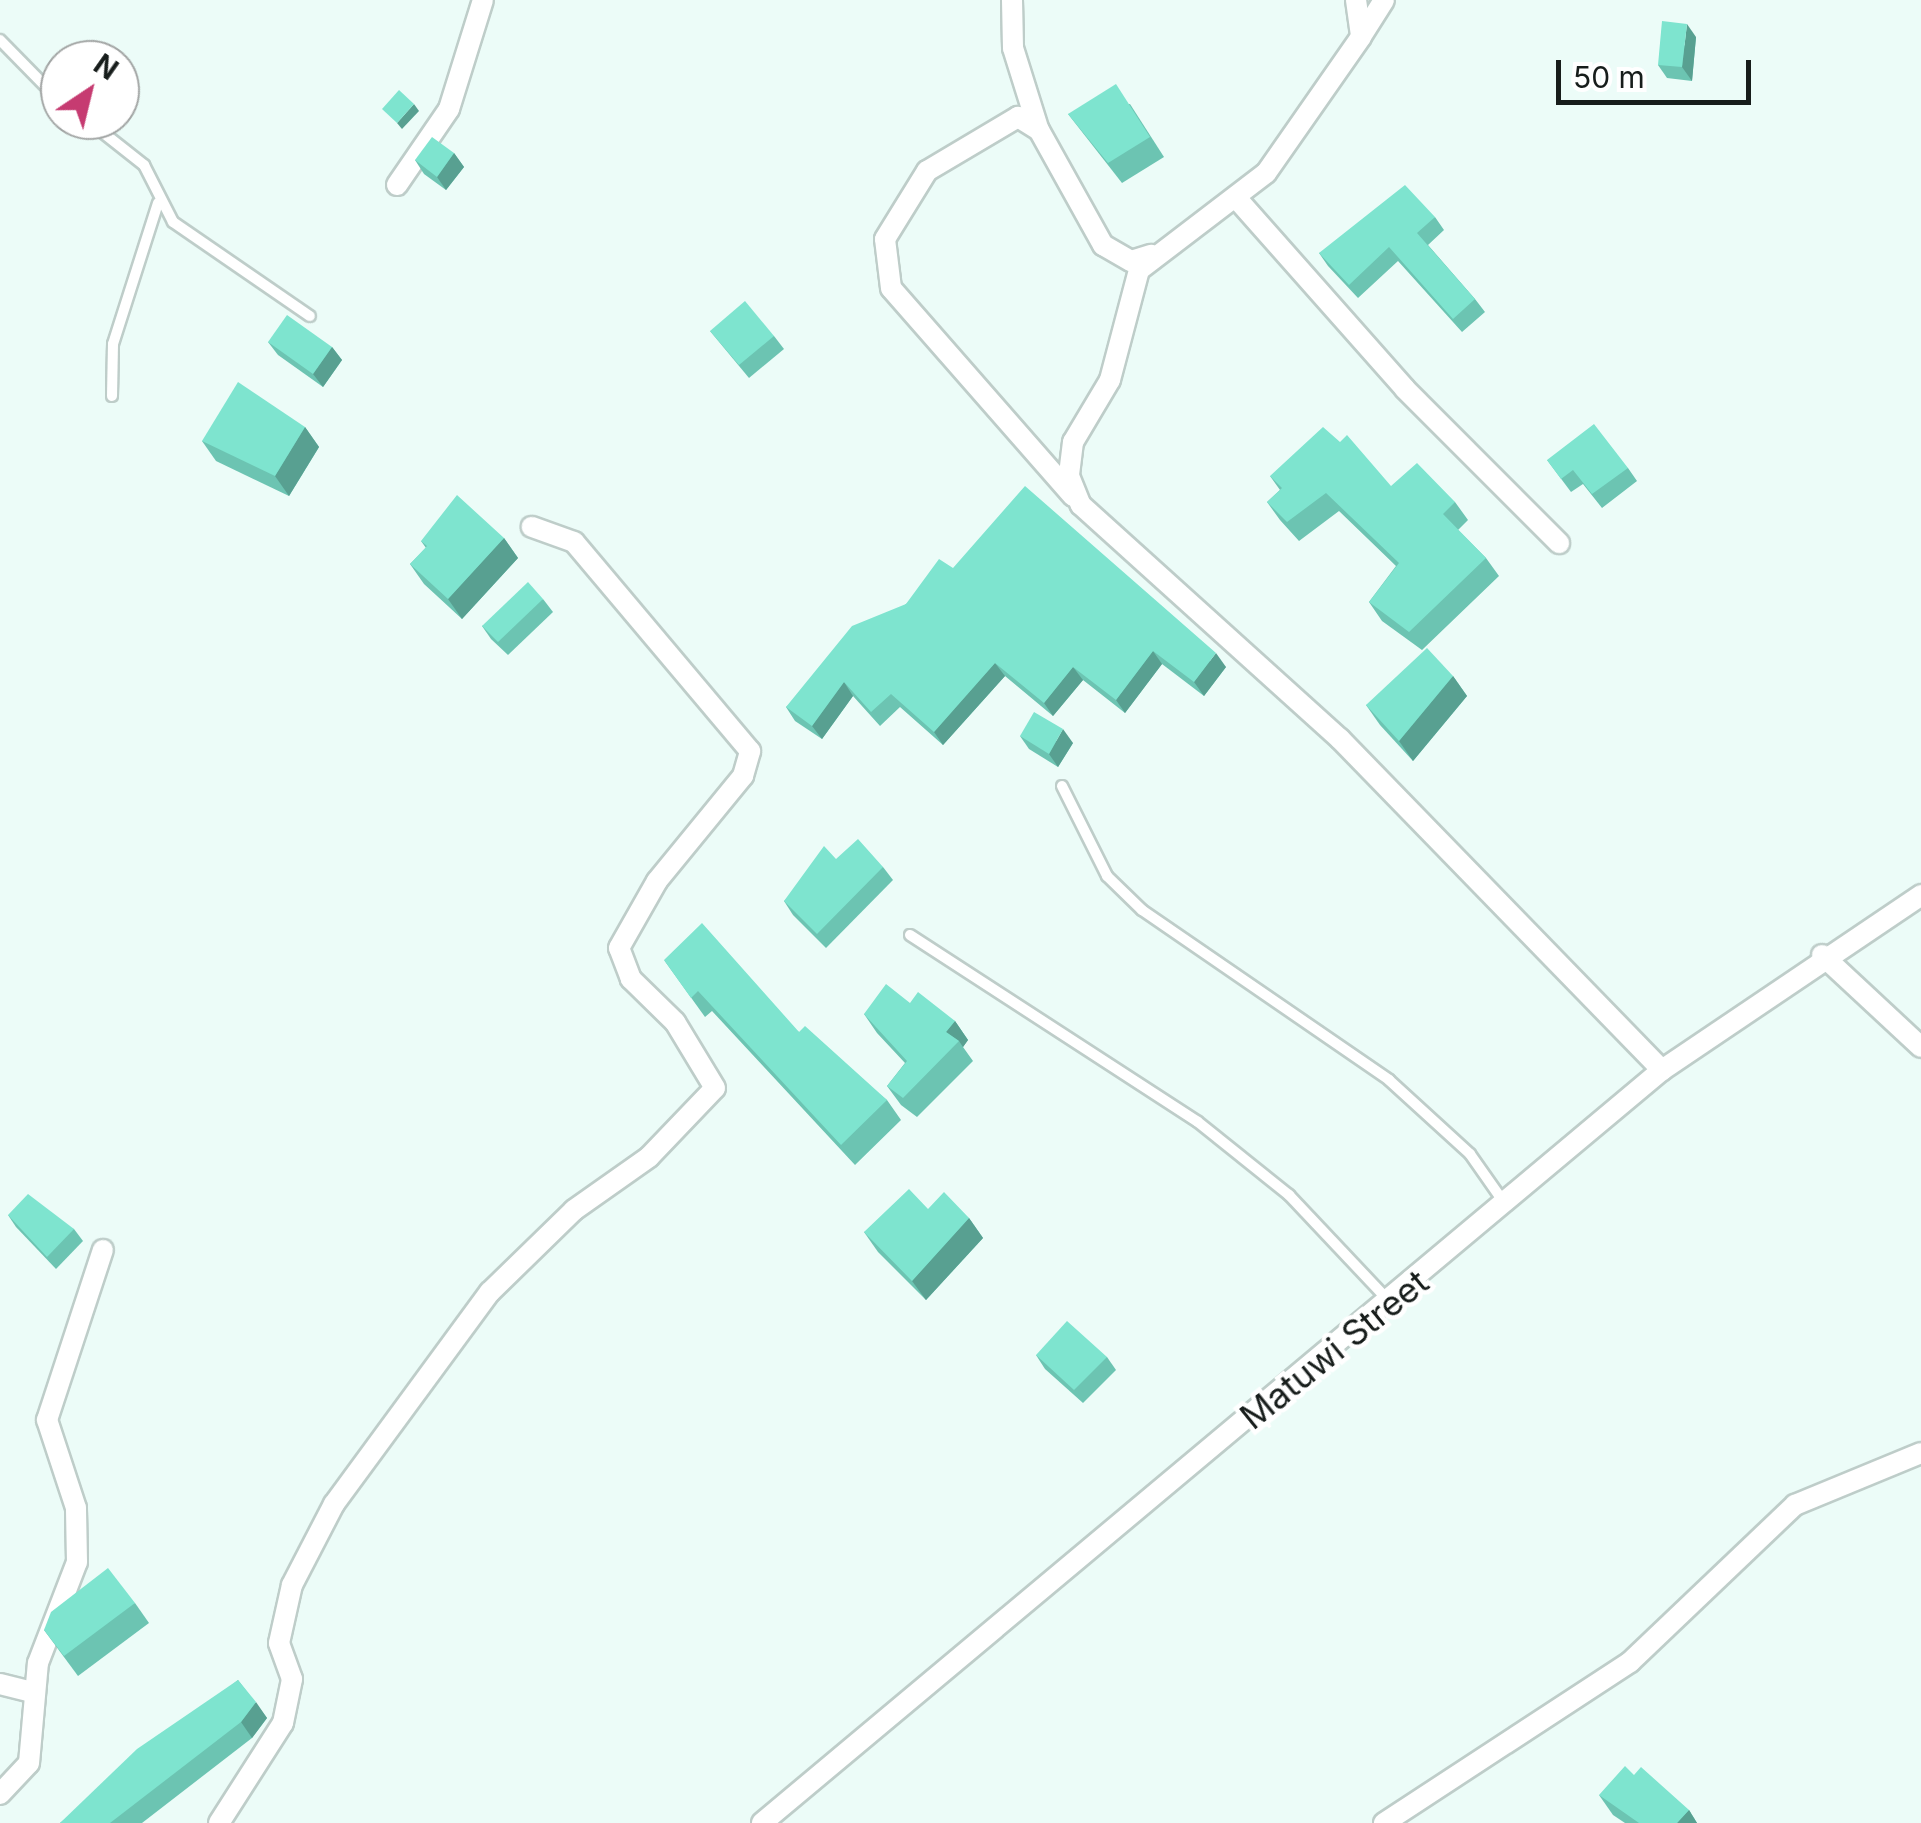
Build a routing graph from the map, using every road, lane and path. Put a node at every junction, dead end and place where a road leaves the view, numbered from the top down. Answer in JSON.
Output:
{"nodes":[{"id":1,"x":483,"y":0,"type":"edge"},
{"id":2,"x":1012,"y":0,"type":"edge"},
{"id":3,"x":1356,"y":0,"type":"edge"},
{"id":4,"x":1384,"y":0,"type":"edge"},
{"id":5,"x":1361,"y":37,"type":"junction"},
{"id":6,"x":0,"y":40,"type":"edge"},
{"id":7,"x":40,"y":80,"type":"edge"},
{"id":8,"x":1039,"y":130,"type":"junction"},
{"id":9,"x":115,"y":140,"type":"edge"},
{"id":10,"x":397,"y":186,"type":"dead end"},
{"id":11,"x":158,"y":197,"type":"junction"},
{"id":12,"x":1238,"y":200,"type":"junction"},
{"id":13,"x":1154,"y":254,"type":"junction"},
{"id":14,"x":310,"y":316,"type":"dead end"},
{"id":15,"x":112,"y":396,"type":"dead end"},
{"id":16,"x":1081,"y":504,"type":"junction"},
{"id":17,"x":532,"y":527,"type":"dead end"},
{"id":18,"x":1559,"y":543,"type":"dead end"},
{"id":19,"x":1062,"y":786,"type":"dead end"},
{"id":20,"x":1921,"y":896,"type":"edge"},
{"id":21,"x":910,"y":935,"type":"dead end"},
{"id":22,"x":1822,"y":954,"type":"junction"},
{"id":23,"x":1921,"y":1046,"type":"edge"},
{"id":24,"x":1662,"y":1070,"type":"junction"},
{"id":25,"x":1506,"y":1205,"type":"junction"},
{"id":26,"x":103,"y":1250,"type":"dead end"},
{"id":27,"x":1391,"y":1304,"type":"junction"},
{"id":28,"x":1921,"y":1453,"type":"edge"},
{"id":29,"x":0,"y":1684,"type":"edge"},
{"id":30,"x":33,"y":1692,"type":"junction"},
{"id":31,"x":0,"y":1794,"type":"edge"},
{"id":32,"x":219,"y":1823,"type":"edge"},
{"id":33,"x":762,"y":1823,"type":"edge"},
{"id":34,"x":1384,"y":1823,"type":"edge"}],
"edges":[{"from":1,"to":10,"type":"street"},
{"from":2,"to":8,"type":"street"},
{"from":3,"to":5,"type":"street"},
{"from":4,"to":5,"type":"street"},
{"from":5,"to":12,"type":"street"},
{"from":6,"to":7,"type":"lane"},
{"from":8,"to":13,"type":"street"},
{"from":8,"to":16,"type":"street"},
{"from":9,"to":11,"type":"lane"},
{"from":11,"to":14,"type":"lane"},
{"from":11,"to":15,"type":"lane"},
{"from":12,"to":13,"type":"street"},
{"from":12,"to":18,"type":"street"},
{"from":13,"to":16,"type":"street"},
{"from":16,"to":24,"type":"street"},
{"from":17,"to":32,"type":"street"},
{"from":19,"to":25,"type":"lane"},
{"from":20,"to":22,"type":"street","name":"Matuwi Street"},
{"from":21,"to":27,"type":"lane"},
{"from":22,"to":23,"type":"street"},
{"from":22,"to":24,"type":"street","name":"Matuwi Street"},
{"from":24,"to":25,"type":"street","name":"Matuwi Street"},
{"from":25,"to":27,"type":"street","name":"Matuwi Street"},
{"from":26,"to":30,"type":"street"},
{"from":27,"to":33,"type":"street","name":"Matuwi Street"},
{"from":28,"to":34,"type":"street"},
{"from":29,"to":30,"type":"street"},
{"from":30,"to":31,"type":"street"}]}
